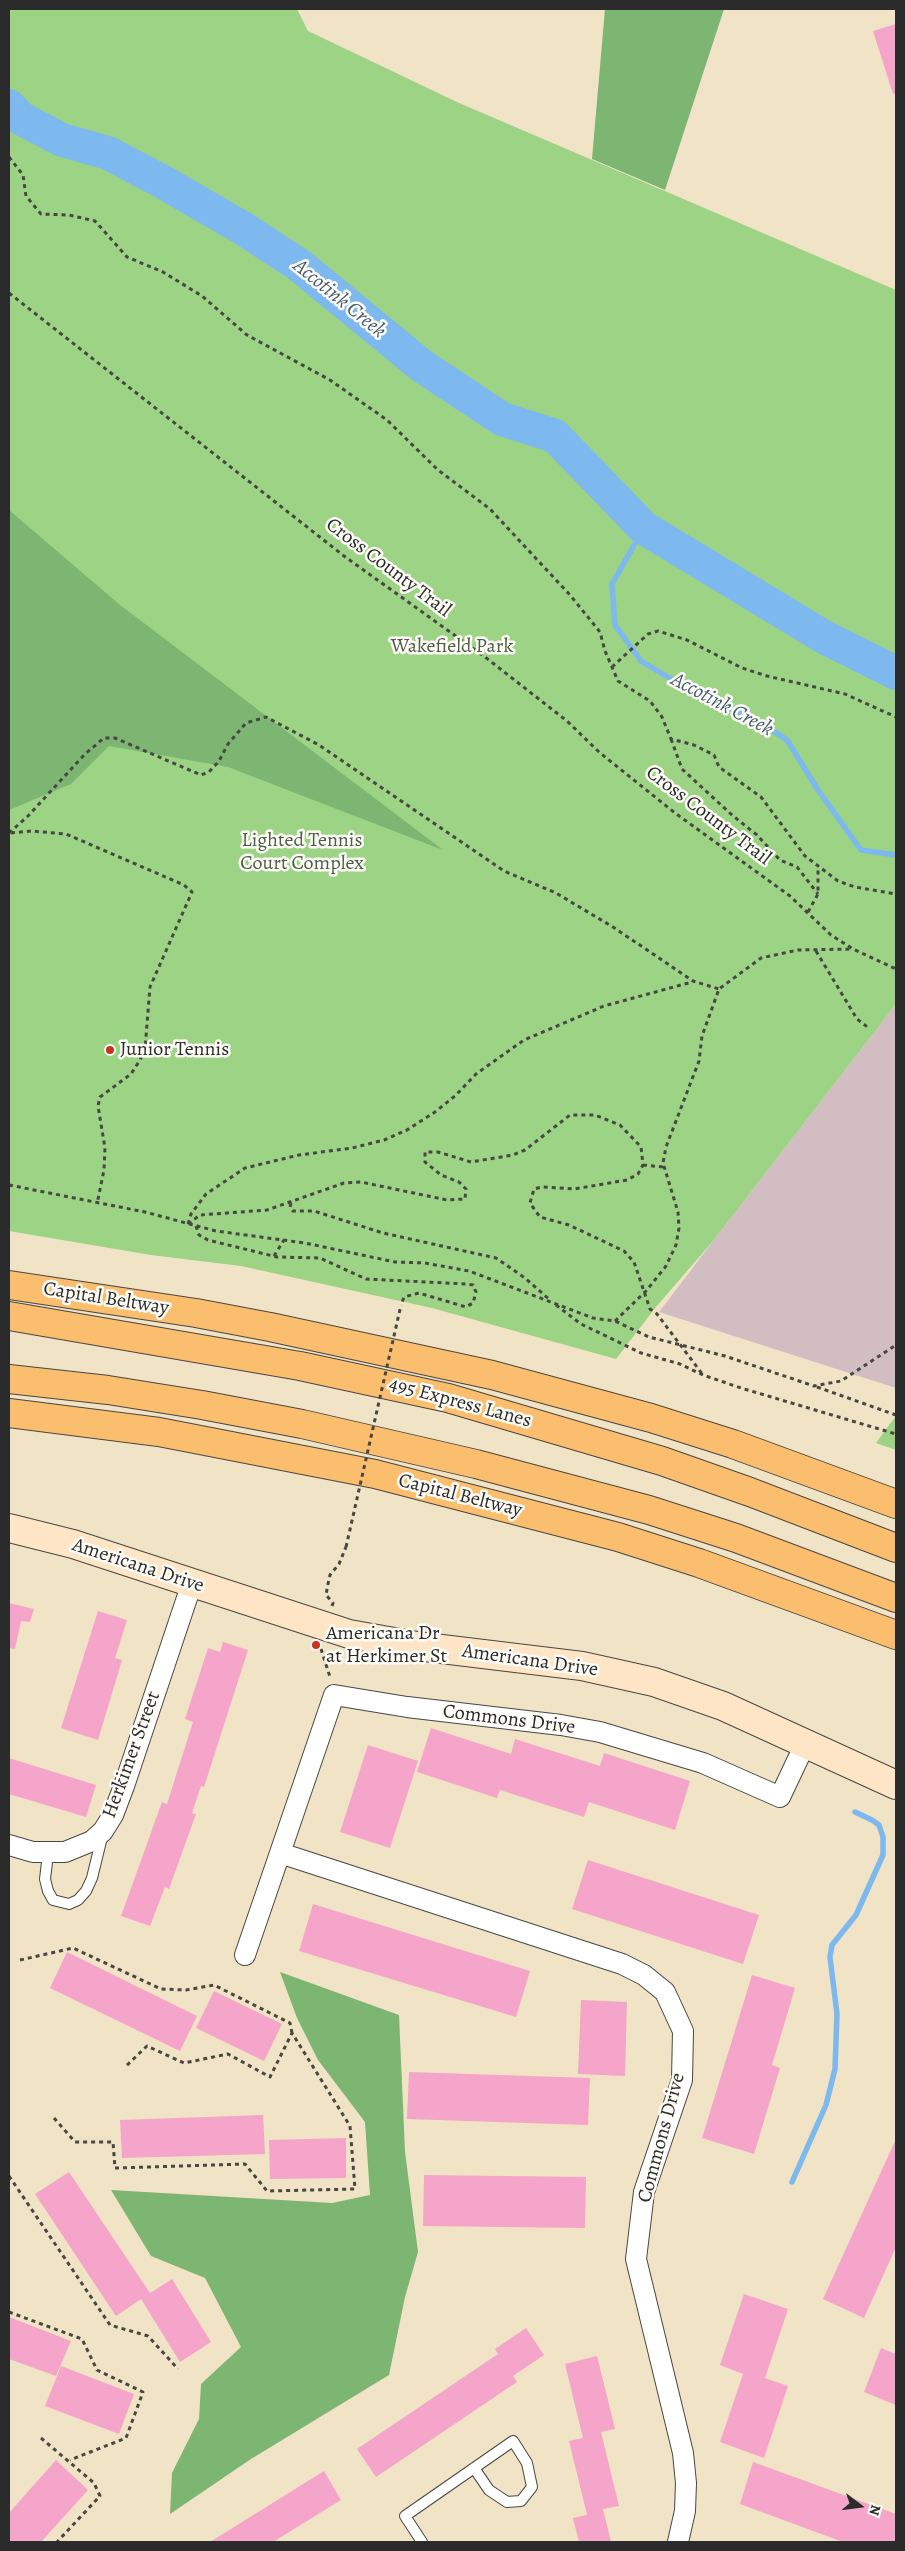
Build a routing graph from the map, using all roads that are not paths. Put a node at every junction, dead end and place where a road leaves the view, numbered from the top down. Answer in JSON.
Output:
{"nodes":[{"id":1,"x":9,"y":1285,"type":"edge"},
{"id":2,"x":9,"y":1316,"type":"edge"},
{"id":3,"x":9,"y":1379,"type":"edge"},
{"id":4,"x":9,"y":1413,"type":"edge"},
{"id":5,"x":896,"y":1504,"type":"edge"},
{"id":6,"x":9,"y":1528,"type":"edge"},
{"id":7,"x":896,"y":1548,"type":"edge"},
{"id":8,"x":192,"y":1583,"type":"junction"},
{"id":9,"x":896,"y":1598,"type":"edge"},
{"id":10,"x":896,"y":1635,"type":"edge"},
{"id":11,"x":806,"y":1742,"type":"junction"},
{"id":12,"x":896,"y":1785,"type":"edge"},
{"id":13,"x":103,"y":1831,"type":"junction"},
{"id":14,"x":9,"y":1845,"type":"edge"},
{"id":15,"x":280,"y":1853,"type":"junction"},
{"id":16,"x":48,"y":1854,"type":"junction"},
{"id":17,"x":245,"y":1955,"type":"dead end"},
{"id":18,"x":474,"y":2468,"type":"junction"},
{"id":19,"x":422,"y":2542,"type":"edge"},
{"id":20,"x":679,"y":2542,"type":"edge"}],
"edges":[{"from":1,"to":5,"type":"highway","name":"Capital Beltway"},
{"from":2,"to":7,"type":"highway","name":"495 Express Lanes"},
{"from":3,"to":9,"type":"highway"},
{"from":4,"to":10,"type":"highway","name":"Capital Beltway"},
{"from":6,"to":8,"type":"street","name":"Americana Drive"},
{"from":8,"to":11,"type":"street","name":"Americana Drive"},
{"from":8,"to":13,"type":"street","name":"Herkimer Street"},
{"from":11,"to":12,"type":"street","name":"Americana Drive"},
{"from":11,"to":15,"type":"street","name":"Commons Drive"},
{"from":13,"to":16,"type":"street","name":"Herkimer Street"},
{"from":13,"to":16,"type":"lane"},
{"from":14,"to":16,"type":"street","name":"Herkimer Street"},
{"from":15,"to":17,"type":"street","name":"Commons Drive"},
{"from":15,"to":20,"type":"street","name":"Commons Drive"},
{"from":18,"to":18,"type":"lane"},
{"from":18,"to":19,"type":"lane"}]}
